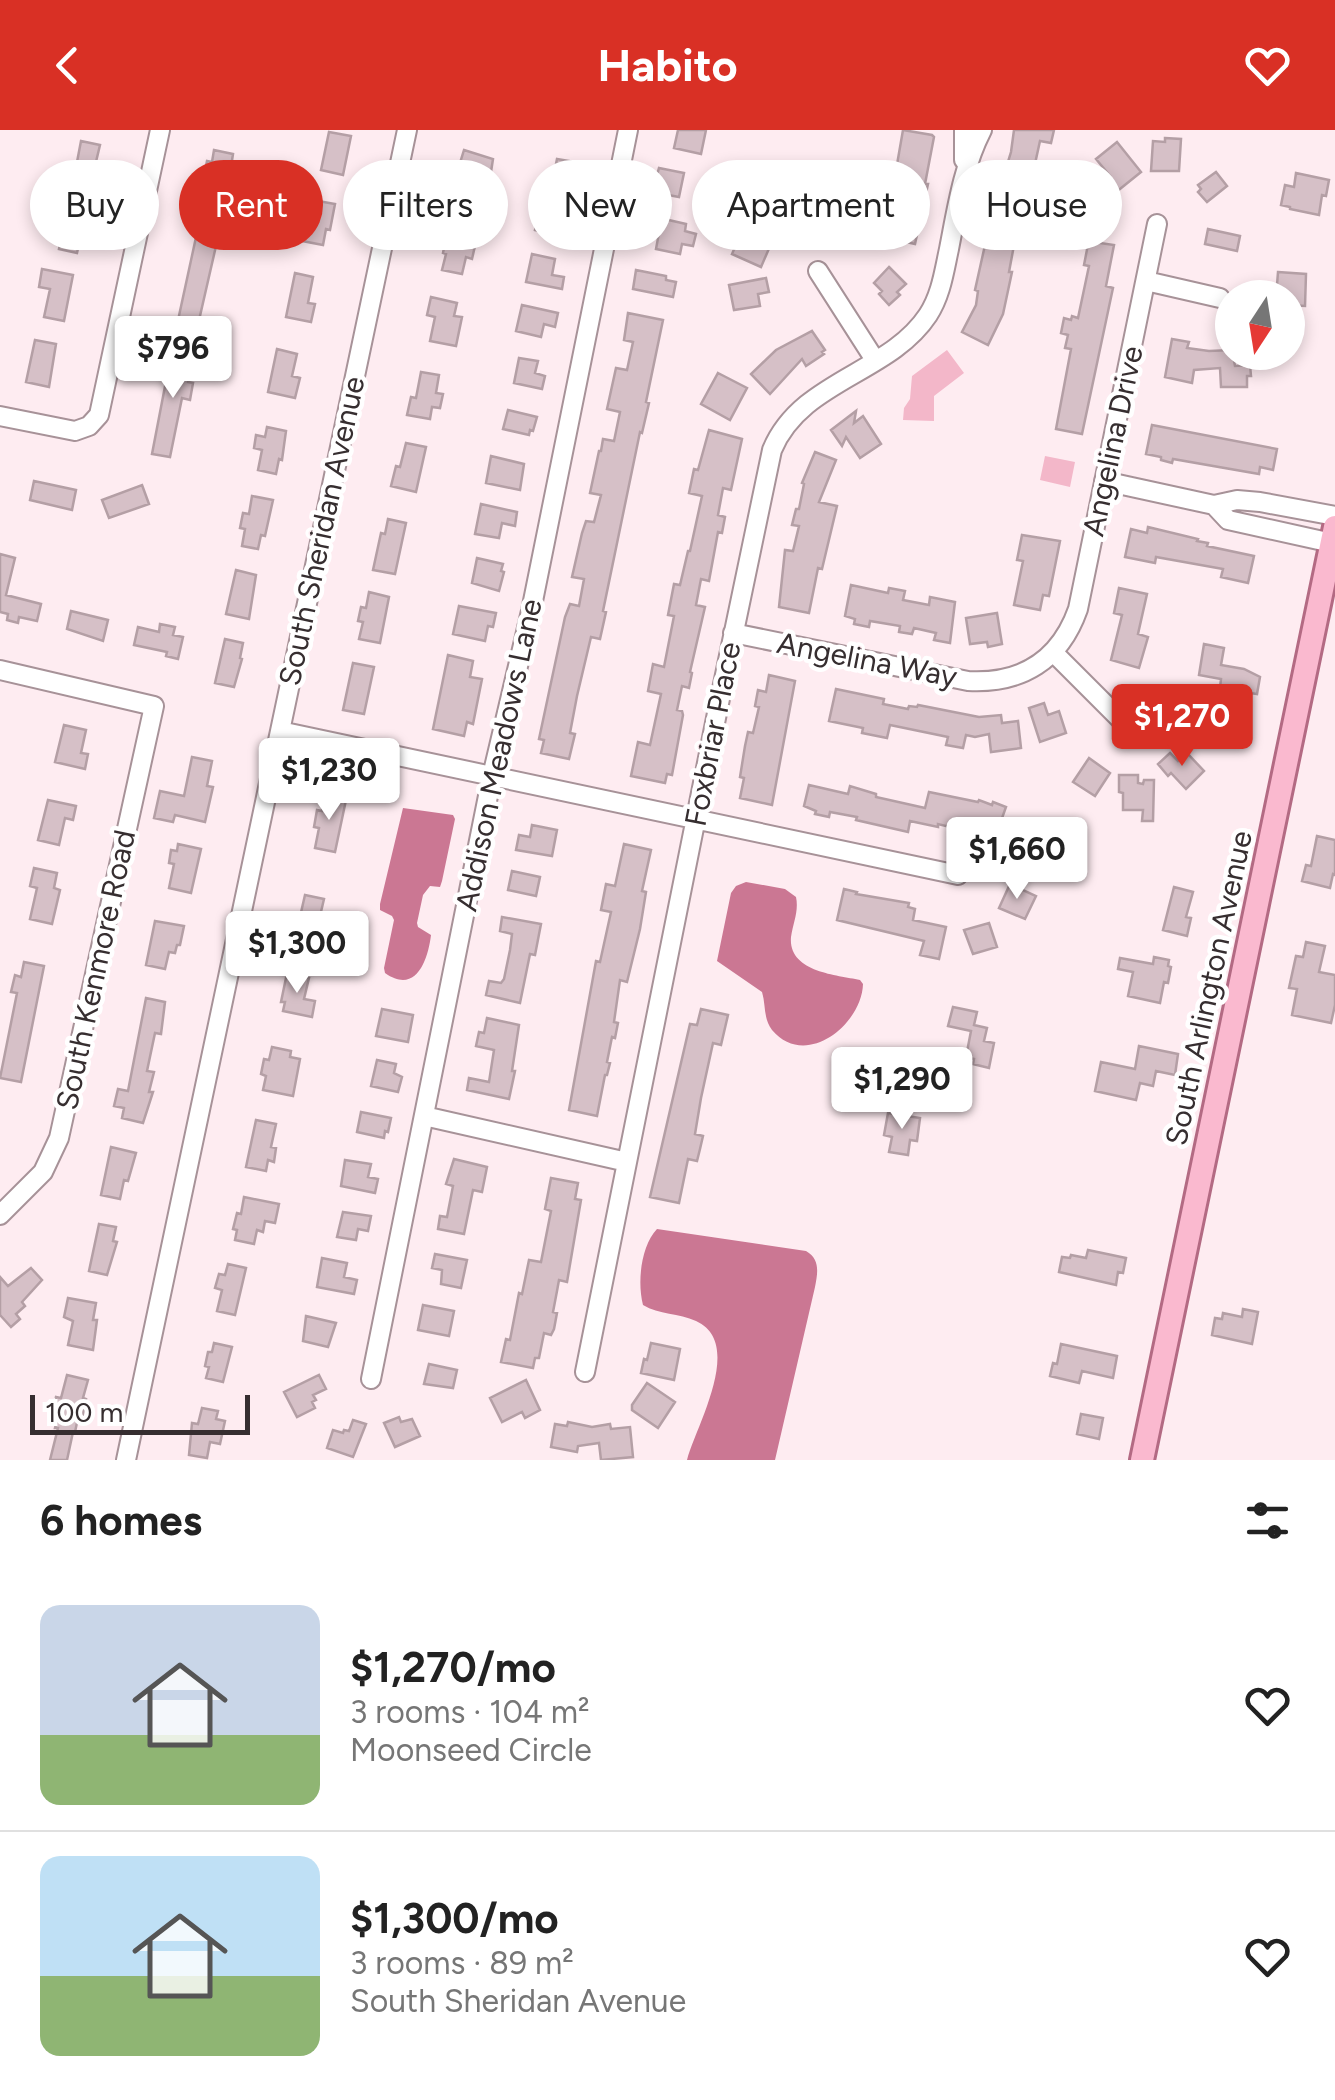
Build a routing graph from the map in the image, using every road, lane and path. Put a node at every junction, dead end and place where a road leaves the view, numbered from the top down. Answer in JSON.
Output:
{"nodes":[{"id":1,"x":160,"y":130,"type":"edge"},
{"id":2,"x":407,"y":130,"type":"edge"},
{"id":3,"x":628,"y":130,"type":"edge"},
{"id":4,"x":964,"y":130,"type":"edge"},
{"id":5,"x":982,"y":130,"type":"edge"},
{"id":6,"x":965,"y":160,"type":"edge"},
{"id":7,"x":968,"y":160,"type":"edge"},
{"id":8,"x":1157,"y":224,"type":"dead end"},
{"id":9,"x":950,"y":242,"type":"edge"},
{"id":10,"x":818,"y":271,"type":"dead end"},
{"id":11,"x":1146,"y":281,"type":"junction"},
{"id":12,"x":1215,"y":297,"type":"edge"},
{"id":13,"x":875,"y":360,"type":"junction"},
{"id":14,"x":0,"y":416,"type":"edge"},
{"id":15,"x":1104,"y":481,"type":"junction"},
{"id":16,"x":1214,"y":505,"type":"junction"},
{"id":17,"x":1335,"y":516,"type":"edge"},
{"id":18,"x":1333,"y":535,"type":"edge"},
{"id":19,"x":733,"y":633,"type":"junction"},
{"id":20,"x":1052,"y":652,"type":"junction"},
{"id":21,"x":0,"y":670,"type":"edge"},
{"id":22,"x":1126,"y":724,"type":"dead end"},
{"id":23,"x":280,"y":731,"type":"junction"},
{"id":24,"x":492,"y":776,"type":"junction"},
{"id":25,"x":696,"y":820,"type":"junction"},
{"id":26,"x":958,"y":876,"type":"dead end"},
{"id":27,"x":424,"y":1116,"type":"junction"},
{"id":28,"x":627,"y":1162,"type":"junction"},
{"id":29,"x":0,"y":1215,"type":"edge"},
{"id":30,"x":585,"y":1372,"type":"dead end"},
{"id":31,"x":371,"y":1380,"type":"dead end"},
{"id":32,"x":126,"y":1460,"type":"edge"},
{"id":33,"x":1142,"y":1460,"type":"edge"}],
"edges":[{"from":1,"to":14,"type":"street"},
{"from":2,"to":23,"type":"street","name":"South Sheridan Avenue"},
{"from":3,"to":24,"type":"street","name":"Addison Meadows Lane"},
{"from":4,"to":6,"type":"street","name":"Foxbriar Place"},
{"from":5,"to":7,"type":"street","name":"Foxbriar Place"},
{"from":8,"to":11,"type":"street","name":"Angelina Drive"},
{"from":9,"to":13,"type":"street","name":"Foxbriar Place"},
{"from":10,"to":13,"type":"street"},
{"from":11,"to":12,"type":"street"},
{"from":11,"to":15,"type":"street","name":"Angelina Drive"},
{"from":13,"to":19,"type":"street","name":"Foxbriar Place"},
{"from":15,"to":16,"type":"street"},
{"from":15,"to":20,"type":"street","name":"Angelina Drive"},
{"from":16,"to":17,"type":"street"},
{"from":16,"to":18,"type":"street"},
{"from":18,"to":33,"type":"main road","name":"South Arlington Avenue"},
{"from":19,"to":20,"type":"street","name":"Angelina Way"},
{"from":19,"to":25,"type":"street","name":"Foxbriar Place"},
{"from":20,"to":22,"type":"street"},
{"from":21,"to":29,"type":"street","name":"South Kenmore Road"},
{"from":23,"to":24,"type":"street"},
{"from":23,"to":32,"type":"street","name":"South Sheridan Avenue"},
{"from":24,"to":25,"type":"street"},
{"from":24,"to":27,"type":"street","name":"Addison Meadows Lane"},
{"from":25,"to":26,"type":"street"},
{"from":25,"to":28,"type":"street","name":"Foxbriar Place"},
{"from":27,"to":28,"type":"street"},
{"from":27,"to":31,"type":"street","name":"Addison Meadows Lane"},
{"from":28,"to":30,"type":"street","name":"Foxbriar Place"}]}
